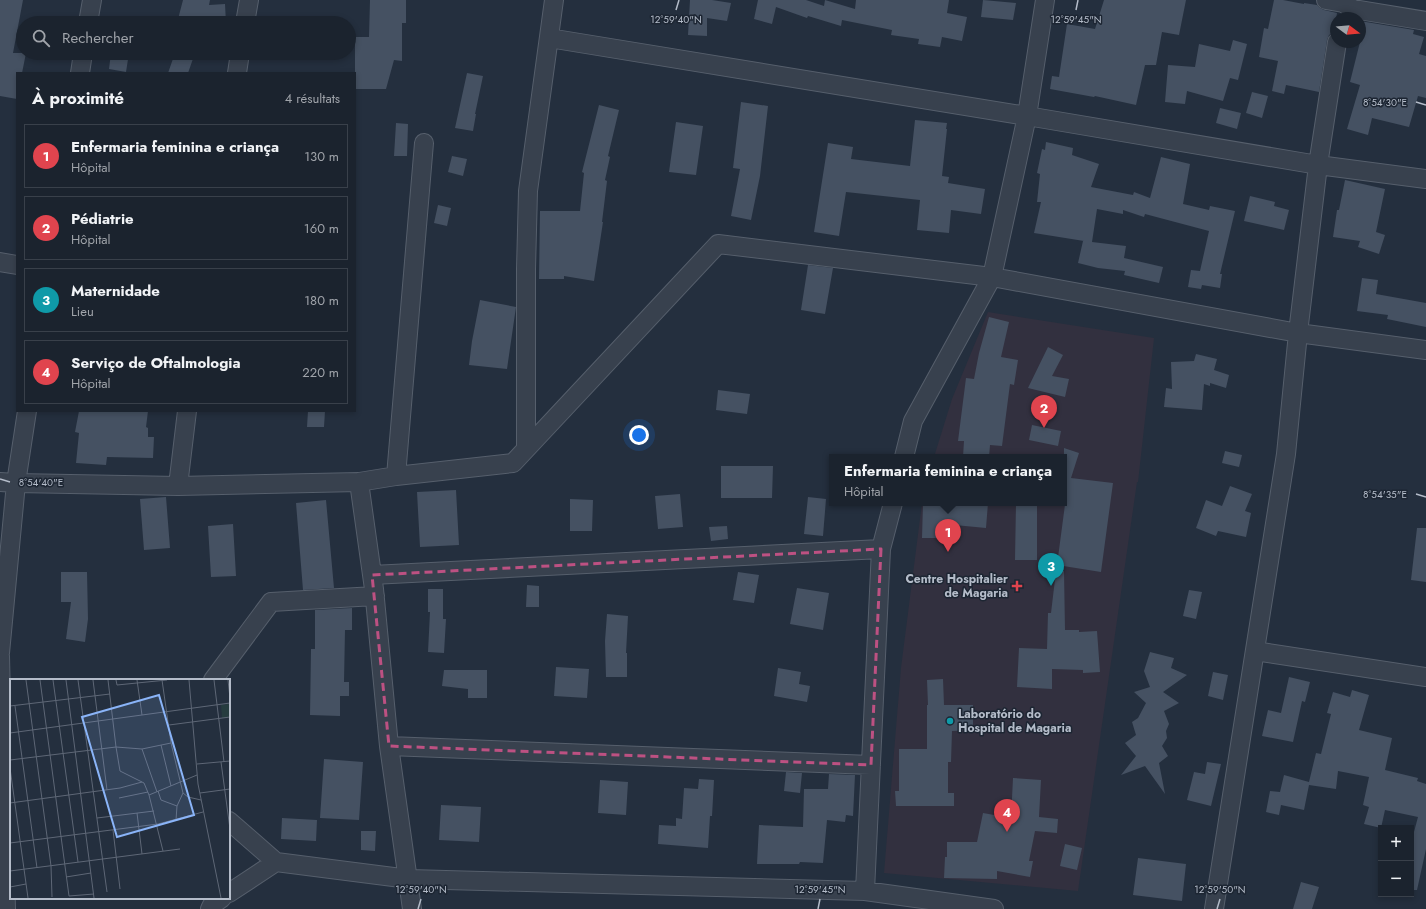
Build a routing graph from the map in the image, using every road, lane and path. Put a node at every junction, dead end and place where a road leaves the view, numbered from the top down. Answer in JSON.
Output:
{"nodes":[{"id":1,"x":92,"y":0,"type":"edge"},
{"id":2,"x":249,"y":0,"type":"edge"},
{"id":3,"x":554,"y":0,"type":"edge"},
{"id":4,"x":1045,"y":0,"type":"edge"},
{"id":5,"x":1339,"y":5,"type":"edge"},
{"id":6,"x":89,"y":16,"type":"edge"},
{"id":7,"x":246,"y":16,"type":"edge"},
{"id":8,"x":1426,"y":21,"type":"edge"},
{"id":9,"x":549,"y":38,"type":"junction"},
{"id":10,"x":1336,"y":48,"type":"edge"},
{"id":11,"x":82,"y":60,"type":"edge"},
{"id":12,"x":239,"y":60,"type":"edge"},
{"id":13,"x":80,"y":72,"type":"edge"},
{"id":14,"x":237,"y":72,"type":"edge"},
{"id":15,"x":1027,"y":116,"type":"junction"},
{"id":16,"x":424,"y":143,"type":"dead end"},
{"id":17,"x":1318,"y":165,"type":"junction"},
{"id":18,"x":1426,"y":179,"type":"edge"},
{"id":19,"x":0,"y":262,"type":"edge"},
{"id":20,"x":16,"y":264,"type":"edge"},
{"id":21,"x":992,"y":277,"type":"junction"},
{"id":22,"x":1298,"y":333,"type":"junction"},
{"id":23,"x":1426,"y":350,"type":"edge"},
{"id":24,"x":27,"y":412,"type":"edge"},
{"id":25,"x":187,"y":412,"type":"edge"},
{"id":26,"x":526,"y":449,"type":"junction"},
{"id":27,"x":905,"y":454,"type":"edge"},
{"id":28,"x":396,"y":476,"type":"junction"},
{"id":29,"x":359,"y":482,"type":"junction"},
{"id":30,"x":8,"y":483,"type":"edge"},
{"id":31,"x":178,"y":486,"type":"junction"},
{"id":32,"x":892,"y":506,"type":"edge"},
{"id":33,"x":881,"y":549,"type":"junction"},
{"id":34,"x":372,"y":575,"type":"junction"},
{"id":35,"x":375,"y":596,"type":"junction"},
{"id":36,"x":1255,"y":651,"type":"junction"},
{"id":37,"x":0,"y":653,"type":"edge"},
{"id":38,"x":0,"y":656,"type":"edge"},
{"id":39,"x":1426,"y":677,"type":"edge"},
{"id":40,"x":214,"y":679,"type":"edge"},
{"id":41,"x":6,"y":698,"type":"edge"},
{"id":42,"x":390,"y":746,"type":"junction"},
{"id":43,"x":871,"y":765,"type":"junction"},
{"id":44,"x":230,"y":821,"type":"edge"},
{"id":45,"x":276,"y":862,"type":"junction"},
{"id":46,"x":408,"y":879,"type":"junction"},
{"id":47,"x":865,"y":891,"type":"junction"},
{"id":48,"x":230,"y":893,"type":"edge"},
{"id":49,"x":6,"y":909,"type":"edge"},
{"id":50,"x":412,"y":909,"type":"edge"},
{"id":51,"x":994,"y":909,"type":"edge"},
{"id":52,"x":1214,"y":909,"type":"edge"}],
"edges":[{"from":1,"to":6,"type":"street"},
{"from":2,"to":7,"type":"street"},
{"from":3,"to":9,"type":"street"},
{"from":4,"to":15,"type":"street"},
{"from":5,"to":8,"type":"street"},
{"from":9,"to":15,"type":"street"},
{"from":9,"to":26,"type":"street"},
{"from":10,"to":17,"type":"street"},
{"from":11,"to":13,"type":"street"},
{"from":12,"to":14,"type":"street"},
{"from":15,"to":17,"type":"street"},
{"from":15,"to":21,"type":"street"},
{"from":16,"to":28,"type":"street"},
{"from":17,"to":18,"type":"street"},
{"from":17,"to":22,"type":"street"},
{"from":19,"to":20,"type":"street"},
{"from":21,"to":22,"type":"street"},
{"from":21,"to":26,"type":"street"},
{"from":21,"to":27,"type":"street"},
{"from":22,"to":23,"type":"street"},
{"from":22,"to":36,"type":"street"},
{"from":24,"to":30,"type":"street"},
{"from":25,"to":31,"type":"street"},
{"from":26,"to":28,"type":"street"},
{"from":28,"to":29,"type":"street"},
{"from":29,"to":31,"type":"street"},
{"from":29,"to":34,"type":"street"},
{"from":30,"to":31,"type":"street"},
{"from":30,"to":37,"type":"street"},
{"from":32,"to":33,"type":"street"},
{"from":33,"to":34,"type":"street"},
{"from":33,"to":43,"type":"street"},
{"from":34,"to":35,"type":"street"},
{"from":35,"to":40,"type":"street"},
{"from":35,"to":42,"type":"street"},
{"from":36,"to":39,"type":"street"},
{"from":36,"to":52,"type":"street"},
{"from":38,"to":41,"type":"street"},
{"from":41,"to":49,"type":"street"},
{"from":42,"to":43,"type":"street"},
{"from":42,"to":46,"type":"street"},
{"from":43,"to":47,"type":"street"},
{"from":44,"to":45,"type":"street"},
{"from":45,"to":46,"type":"street"},
{"from":45,"to":48,"type":"street"},
{"from":46,"to":47,"type":"street"},
{"from":46,"to":50,"type":"street"},
{"from":47,"to":51,"type":"street"}]}
